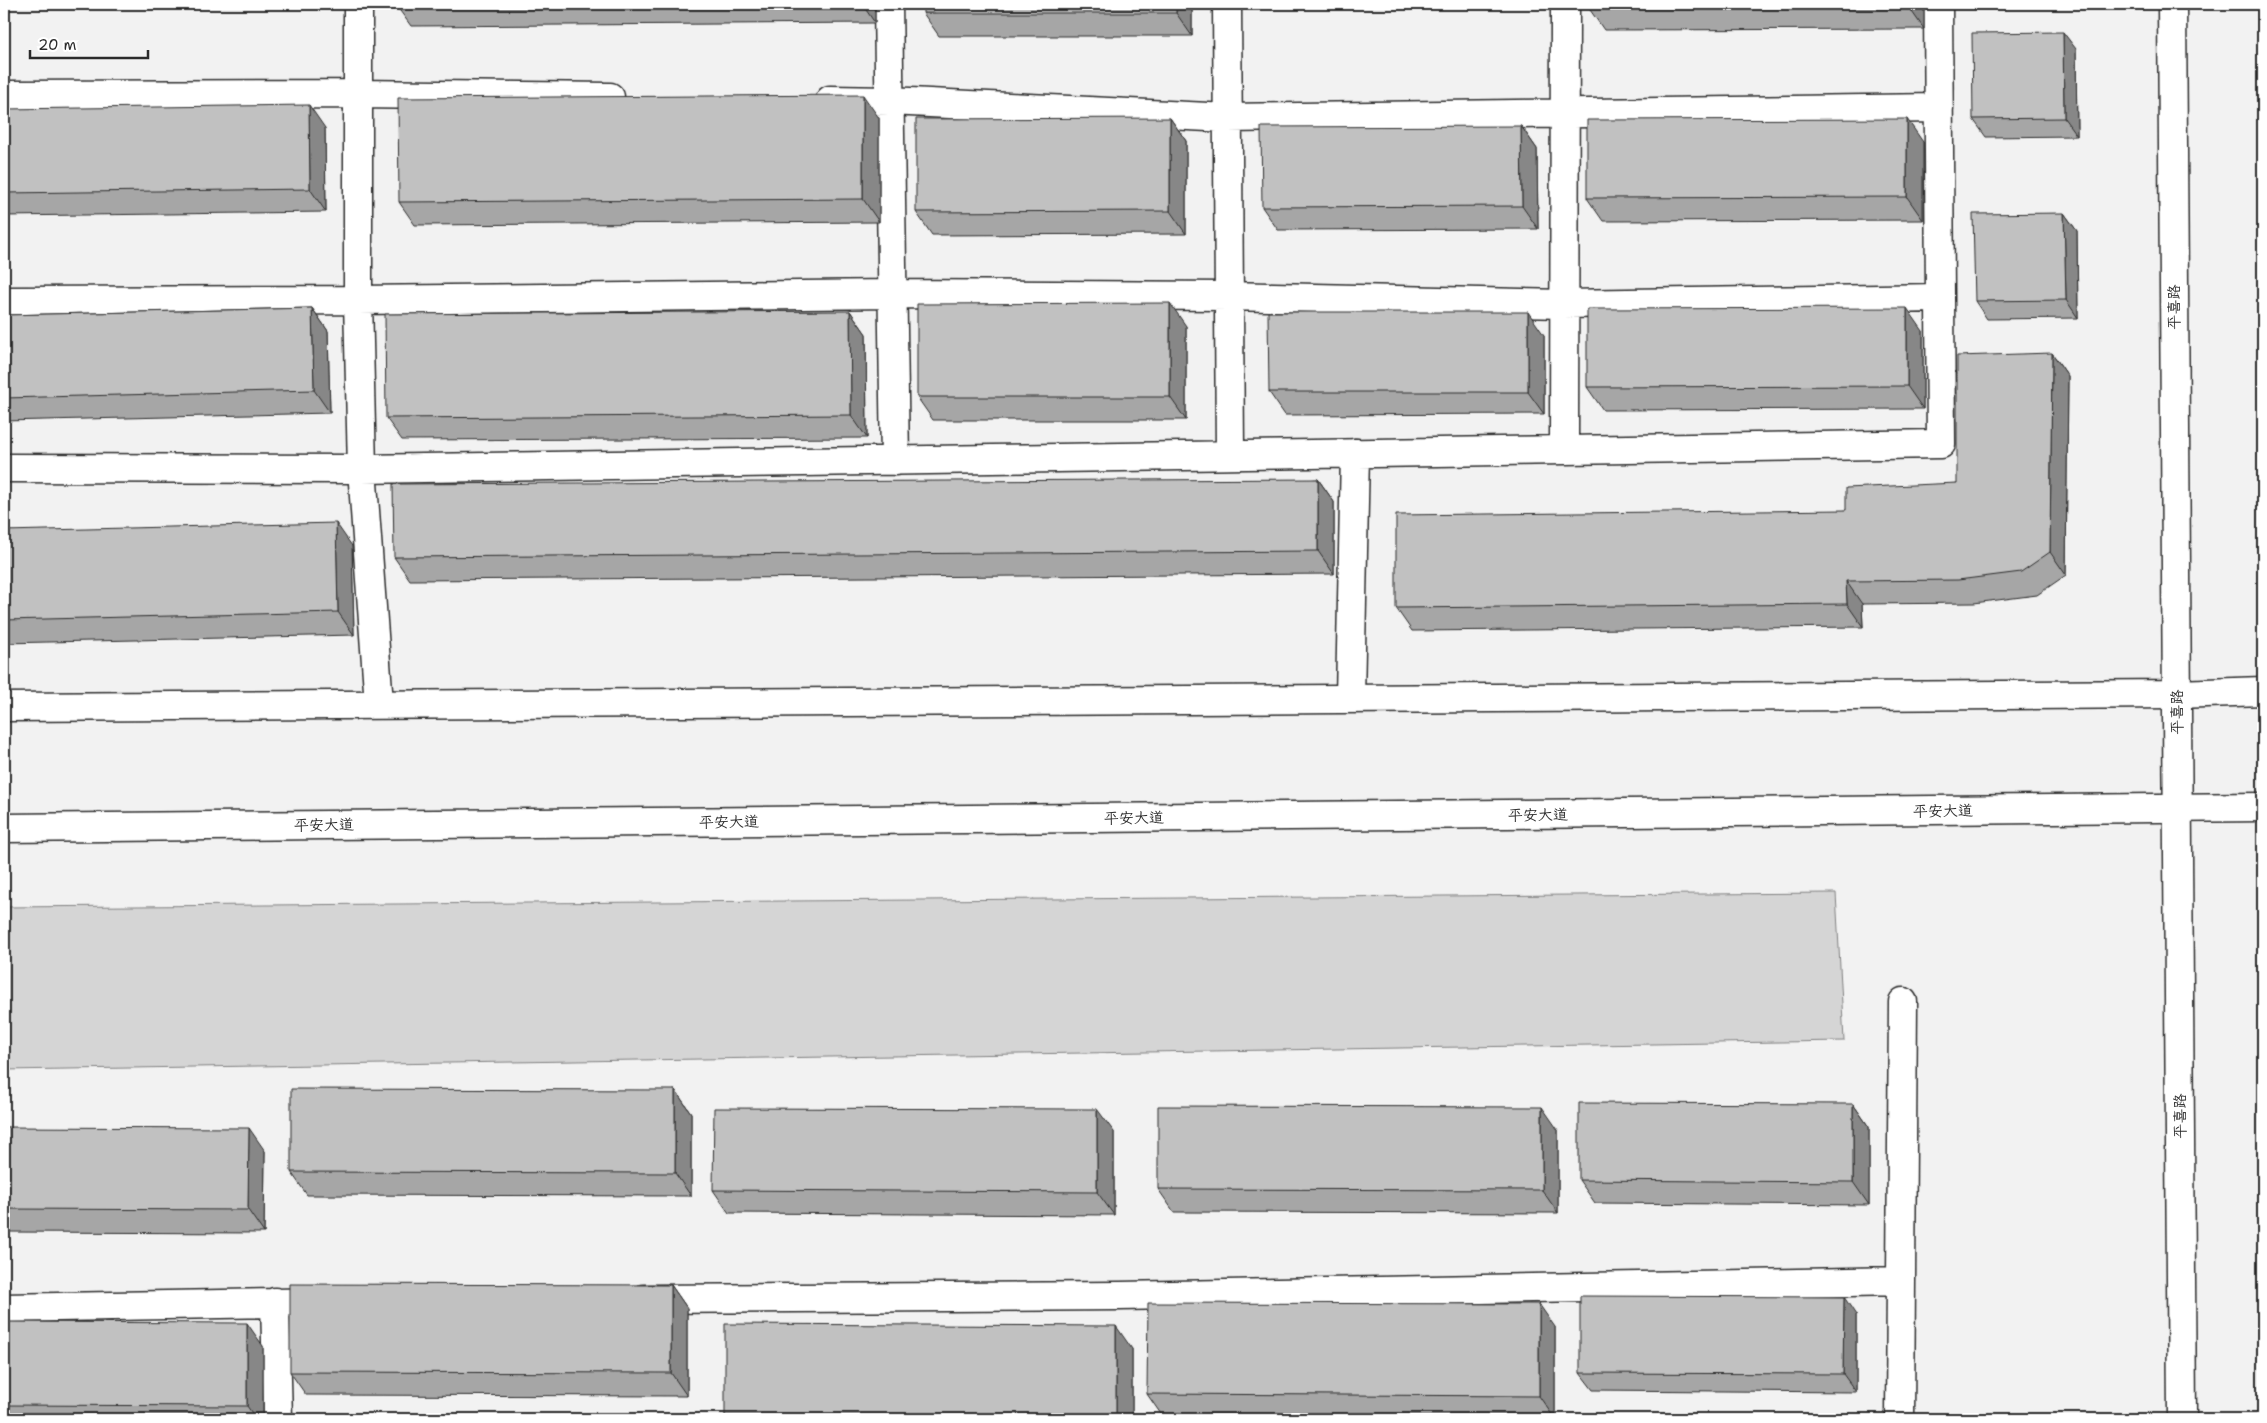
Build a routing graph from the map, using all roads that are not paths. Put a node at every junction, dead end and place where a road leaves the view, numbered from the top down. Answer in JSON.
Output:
{"nodes":[{"id":1,"x":358,"y":4,"type":"edge"},
{"id":2,"x":888,"y":4,"type":"edge"},
{"id":3,"x":1227,"y":4,"type":"edge"},
{"id":4,"x":1565,"y":4,"type":"edge"},
{"id":5,"x":1938,"y":4,"type":"edge"},
{"id":6,"x":2172,"y":4,"type":"edge"},
{"id":7,"x":358,"y":94,"type":"junction"},
{"id":8,"x":4,"y":96,"type":"edge"},
{"id":9,"x":634,"y":98,"type":"edge"},
{"id":10,"x":801,"y":100,"type":"edge"},
{"id":11,"x":890,"y":101,"type":"junction"},
{"id":12,"x":1939,"y":108,"type":"junction"},
{"id":13,"x":1565,"y":112,"type":"junction"},
{"id":14,"x":1228,"y":118,"type":"junction"},
{"id":15,"x":892,"y":294,"type":"junction"},
{"id":16,"x":1229,"y":296,"type":"junction"},
{"id":17,"x":1940,"y":298,"type":"junction"},
{"id":18,"x":358,"y":300,"type":"junction"},
{"id":19,"x":4,"y":301,"type":"edge"},
{"id":20,"x":1564,"y":304,"type":"junction"},
{"id":21,"x":1564,"y":450,"type":"junction"},
{"id":22,"x":1355,"y":454,"type":"junction"},
{"id":23,"x":1230,"y":455,"type":"junction"},
{"id":24,"x":895,"y":461,"type":"junction"},
{"id":25,"x":4,"y":468,"type":"edge"},
{"id":26,"x":362,"y":469,"type":"junction"},
{"id":27,"x":2263,"y":691,"type":"edge"},
{"id":28,"x":2177,"y":694,"type":"junction"},
{"id":29,"x":1350,"y":698,"type":"junction"},
{"id":30,"x":379,"y":704,"type":"junction"},
{"id":31,"x":4,"y":707,"type":"edge"},
{"id":32,"x":2263,"y":808,"type":"edge"},
{"id":33,"x":2178,"y":809,"type":"junction"},
{"id":34,"x":4,"y":828,"type":"edge"},
{"id":35,"x":1903,"y":1002,"type":"dead end"},
{"id":36,"x":1901,"y":1281,"type":"junction"},
{"id":37,"x":623,"y":1299,"type":"edge"},
{"id":38,"x":355,"y":1301,"type":"edge"},
{"id":39,"x":275,"y":1302,"type":"junction"},
{"id":40,"x":4,"y":1308,"type":"edge"},
{"id":41,"x":278,"y":1419,"type":"edge"},
{"id":42,"x":1900,"y":1419,"type":"edge"},
{"id":43,"x":2182,"y":1419,"type":"edge"}],
"edges":[{"from":1,"to":7,"type":"main road"},
{"from":2,"to":11,"type":"main road"},
{"from":3,"to":14,"type":"main road"},
{"from":4,"to":13,"type":"main road"},
{"from":5,"to":12,"type":"main road"},
{"from":6,"to":28,"type":"main road","name":"平喜路"},
{"from":7,"to":8,"type":"main road"},
{"from":7,"to":9,"type":"main road"},
{"from":7,"to":18,"type":"main road"},
{"from":10,"to":11,"type":"main road"},
{"from":11,"to":14,"type":"main road"},
{"from":11,"to":15,"type":"main road"},
{"from":12,"to":13,"type":"main road"},
{"from":12,"to":17,"type":"main road"},
{"from":13,"to":14,"type":"main road"},
{"from":13,"to":20,"type":"main road"},
{"from":14,"to":16,"type":"main road"},
{"from":15,"to":16,"type":"main road"},
{"from":15,"to":18,"type":"main road"},
{"from":15,"to":24,"type":"main road"},
{"from":16,"to":20,"type":"main road"},
{"from":16,"to":23,"type":"main road"},
{"from":17,"to":20,"type":"main road"},
{"from":17,"to":21,"type":"main road"},
{"from":18,"to":19,"type":"main road"},
{"from":18,"to":26,"type":"main road"},
{"from":20,"to":21,"type":"main road"},
{"from":21,"to":22,"type":"main road"},
{"from":22,"to":23,"type":"main road"},
{"from":22,"to":29,"type":"main road"},
{"from":23,"to":24,"type":"main road"},
{"from":24,"to":26,"type":"main road"},
{"from":25,"to":26,"type":"main road"},
{"from":26,"to":30,"type":"main road"},
{"from":27,"to":28,"type":"main road"},
{"from":28,"to":29,"type":"main road"},
{"from":28,"to":33,"type":"main road","name":"平喜路"},
{"from":29,"to":30,"type":"main road"},
{"from":30,"to":31,"type":"main road"},
{"from":32,"to":33,"type":"main road","name":"平安大道"},
{"from":33,"to":34,"type":"main road","name":"平安大道"},
{"from":33,"to":43,"type":"main road","name":"平喜路"},
{"from":35,"to":36,"type":"main road"},
{"from":36,"to":37,"type":"main road"},
{"from":36,"to":42,"type":"main road"},
{"from":38,"to":39,"type":"main road"},
{"from":39,"to":40,"type":"main road"},
{"from":39,"to":41,"type":"main road"}]}
